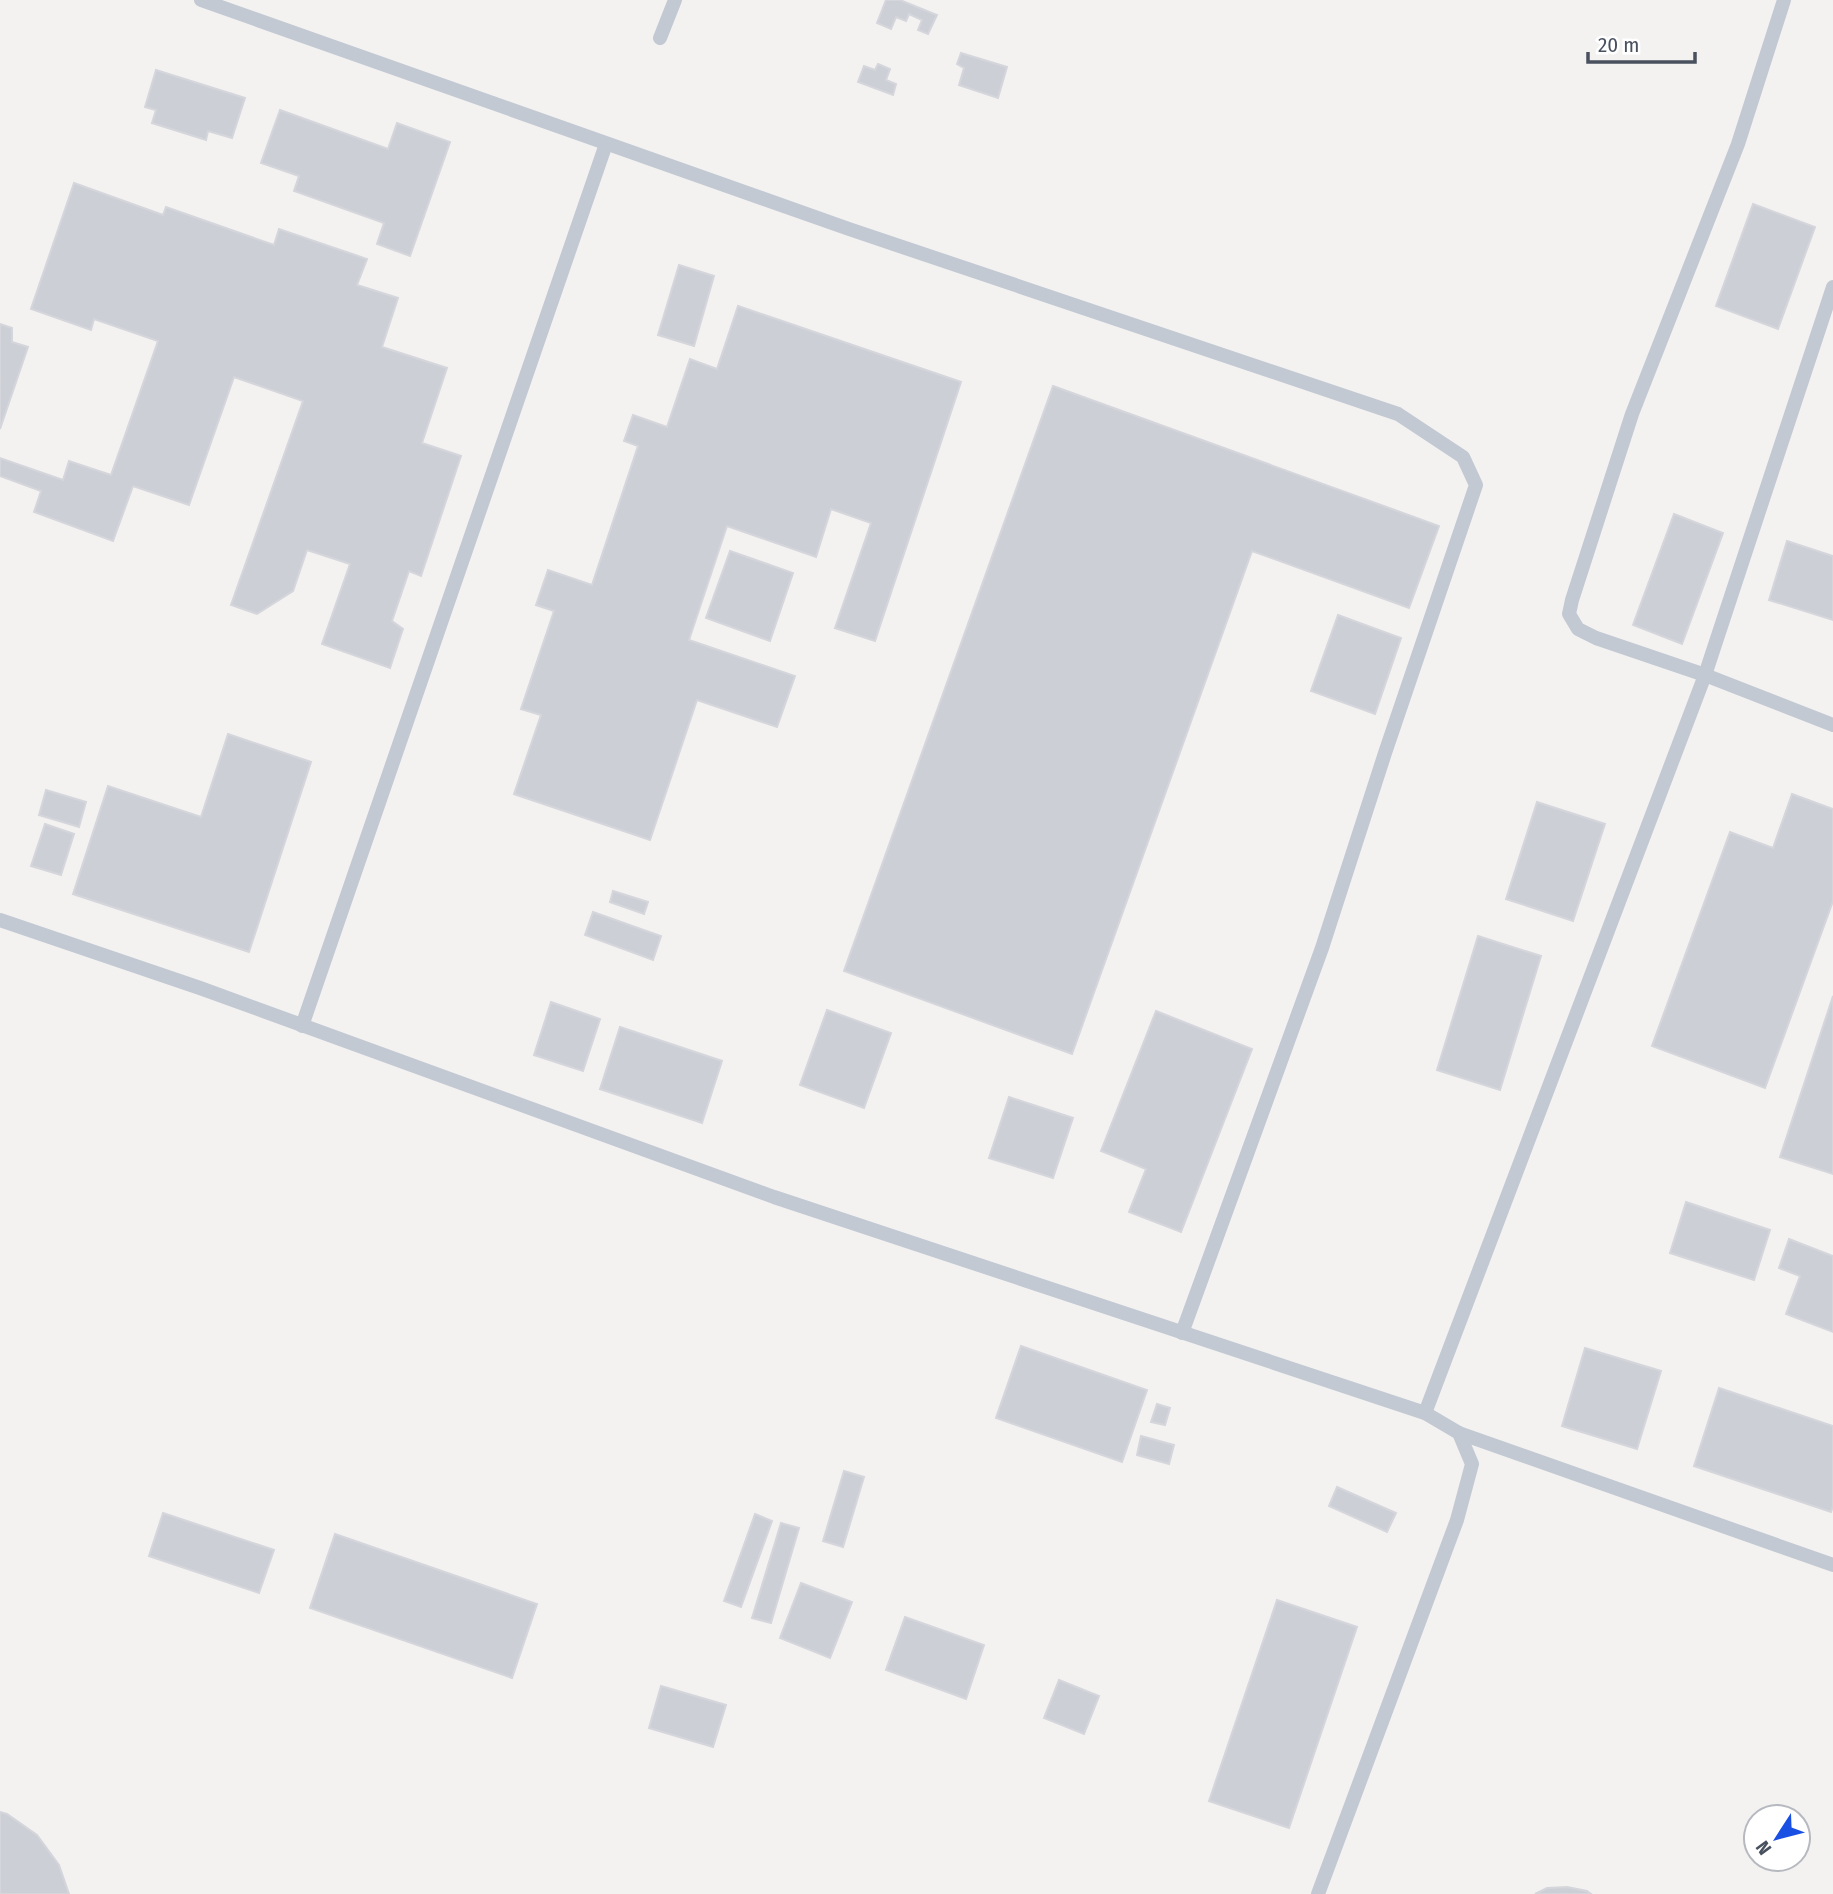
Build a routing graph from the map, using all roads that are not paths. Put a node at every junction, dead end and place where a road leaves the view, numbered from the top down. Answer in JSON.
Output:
{"nodes":[{"id":1,"x":201,"y":0,"type":"edge"},
{"id":2,"x":675,"y":0,"type":"edge"},
{"id":3,"x":1784,"y":0,"type":"edge"},
{"id":4,"x":660,"y":38,"type":"dead end"},
{"id":5,"x":606,"y":144,"type":"junction"},
{"id":6,"x":1833,"y":287,"type":"edge"},
{"id":7,"x":1705,"y":675,"type":"junction"},
{"id":8,"x":1833,"y":725,"type":"edge"},
{"id":9,"x":0,"y":920,"type":"edge"},
{"id":10,"x":302,"y":1026,"type":"junction"},
{"id":11,"x":1182,"y":1333,"type":"junction"},
{"id":12,"x":1425,"y":1413,"type":"junction"},
{"id":13,"x":1459,"y":1433,"type":"junction"},
{"id":14,"x":1833,"y":1565,"type":"edge"},
{"id":15,"x":1318,"y":1894,"type":"edge"}],
"edges":[{"from":1,"to":5,"type":"lane"},
{"from":2,"to":4,"type":"lane"},
{"from":3,"to":7,"type":"lane"},
{"from":5,"to":10,"type":"lane"},
{"from":5,"to":11,"type":"lane"},
{"from":6,"to":7,"type":"lane"},
{"from":7,"to":8,"type":"lane"},
{"from":7,"to":12,"type":"lane"},
{"from":9,"to":10,"type":"lane"},
{"from":10,"to":11,"type":"lane"},
{"from":11,"to":12,"type":"lane"},
{"from":12,"to":13,"type":"lane"},
{"from":13,"to":14,"type":"lane"},
{"from":13,"to":15,"type":"lane"}]}
